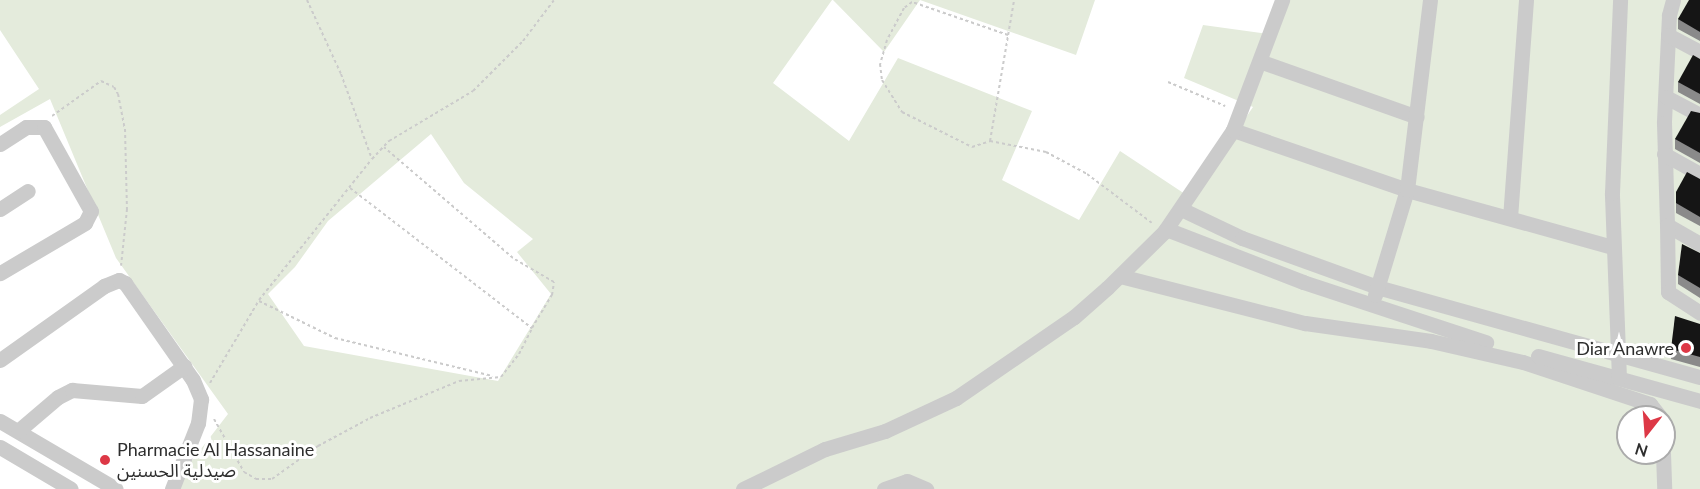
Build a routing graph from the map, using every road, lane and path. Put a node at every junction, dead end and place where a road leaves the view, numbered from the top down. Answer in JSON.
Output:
{"nodes":[{"id":1,"x":307,"y":0,"type":"edge"},
{"id":2,"x":554,"y":0,"type":"edge"},
{"id":3,"x":1014,"y":0,"type":"edge"},
{"id":4,"x":1282,"y":0,"type":"edge"},
{"id":5,"x":1430,"y":0,"type":"edge"},
{"id":6,"x":1526,"y":0,"type":"edge"},
{"id":7,"x":1620,"y":0,"type":"edge"},
{"id":8,"x":1673,"y":0,"type":"edge"},
{"id":9,"x":1668,"y":34,"type":"junction"},
{"id":10,"x":1008,"y":35,"type":"junction"},
{"id":11,"x":1700,"y":52,"type":"edge"},
{"id":12,"x":1262,"y":62,"type":"junction"},
{"id":13,"x":1168,"y":82,"type":"dead end"},
{"id":14,"x":1666,"y":97,"type":"junction"},
{"id":15,"x":1242,"y":113,"type":"junction"},
{"id":16,"x":1700,"y":115,"type":"edge"},
{"id":17,"x":1417,"y":117,"type":"junction"},
{"id":18,"x":40,"y":125,"type":"junction"},
{"id":19,"x":1233,"y":130,"type":"junction"},
{"id":20,"x":990,"y":141,"type":"junction"},
{"id":21,"x":0,"y":144,"type":"edge"},
{"id":22,"x":384,"y":147,"type":"junction"},
{"id":23,"x":1664,"y":154,"type":"junction"},
{"id":24,"x":372,"y":159,"type":"junction"},
{"id":25,"x":1700,"y":174,"type":"edge"},
{"id":26,"x":350,"y":188,"type":"junction"},
{"id":27,"x":1407,"y":190,"type":"junction"},
{"id":28,"x":28,"y":191,"type":"dead end"},
{"id":29,"x":0,"y":209,"type":"edge"},
{"id":30,"x":1180,"y":209,"type":"junction"},
{"id":31,"x":1510,"y":218,"type":"junction"},
{"id":32,"x":1667,"y":225,"type":"junction"},
{"id":33,"x":1165,"y":230,"type":"junction"},
{"id":34,"x":1700,"y":244,"type":"edge"},
{"id":35,"x":1613,"y":247,"type":"junction"},
{"id":36,"x":0,"y":273,"type":"edge"},
{"id":37,"x":1120,"y":276,"type":"junction"},
{"id":38,"x":119,"y":280,"type":"junction"},
{"id":39,"x":1377,"y":287,"type":"junction"},
{"id":40,"x":259,"y":300,"type":"junction"},
{"id":41,"x":1371,"y":306,"type":"junction"},
{"id":42,"x":1700,"y":313,"type":"edge"},
{"id":43,"x":532,"y":328,"type":"junction"},
{"id":44,"x":1618,"y":354,"type":"junction"},
{"id":45,"x":0,"y":360,"type":"edge"},
{"id":46,"x":184,"y":366,"type":"junction"},
{"id":47,"x":1700,"y":377,"type":"edge"},
{"id":48,"x":498,"y":378,"type":"junction"},
{"id":49,"x":1619,"y":378,"type":"junction"},
{"id":50,"x":201,"y":401,"type":"junction"},
{"id":51,"x":1700,"y":401,"type":"edge"},
{"id":52,"x":1651,"y":405,"type":"edge"},
{"id":53,"x":0,"y":421,"type":"edge"},
{"id":54,"x":18,"y":431,"type":"junction"},
{"id":55,"x":0,"y":447,"type":"edge"},
{"id":56,"x":1663,"y":465,"type":"edge"},
{"id":57,"x":70,"y":489,"type":"edge"},
{"id":58,"x":116,"y":489,"type":"edge"},
{"id":59,"x":172,"y":489,"type":"edge"},
{"id":60,"x":743,"y":489,"type":"edge"},
{"id":61,"x":884,"y":489,"type":"edge"},
{"id":62,"x":926,"y":489,"type":"edge"},
{"id":63,"x":1664,"y":489,"type":"edge"}],
"edges":[{"from":1,"to":24,"type":"path"},
{"from":2,"to":22,"type":"path"},
{"from":3,"to":10,"type":"path"},
{"from":4,"to":12,"type":"street"},
{"from":5,"to":17,"type":"street"},
{"from":6,"to":31,"type":"street"},
{"from":7,"to":35,"type":"street"},
{"from":8,"to":9,"type":"street"},
{"from":9,"to":11,"type":"street"},
{"from":9,"to":14,"type":"street"},
{"from":10,"to":20,"type":"path"},
{"from":10,"to":20,"type":"path"},
{"from":12,"to":15,"type":"street"},
{"from":12,"to":17,"type":"street"},
{"from":13,"to":15,"type":"path"},
{"from":14,"to":16,"type":"street"},
{"from":14,"to":23,"type":"street"},
{"from":15,"to":19,"type":"street"},
{"from":17,"to":27,"type":"street"},
{"from":18,"to":21,"type":"street"},
{"from":18,"to":36,"type":"street"},
{"from":18,"to":38,"type":"path"},
{"from":19,"to":27,"type":"street"},
{"from":19,"to":30,"type":"street"},
{"from":20,"to":33,"type":"path"},
{"from":22,"to":24,"type":"path"},
{"from":22,"to":43,"type":"path"},
{"from":23,"to":25,"type":"street"},
{"from":23,"to":32,"type":"street"},
{"from":24,"to":26,"type":"path"},
{"from":26,"to":40,"type":"path"},
{"from":26,"to":43,"type":"path"},
{"from":27,"to":31,"type":"street"},
{"from":27,"to":39,"type":"street"},
{"from":28,"to":29,"type":"street"},
{"from":30,"to":33,"type":"street"},
{"from":30,"to":39,"type":"street"},
{"from":31,"to":35,"type":"street"},
{"from":32,"to":34,"type":"street"},
{"from":32,"to":42,"type":"street"},
{"from":33,"to":37,"type":"street"},
{"from":33,"to":41,"type":"street"},
{"from":35,"to":44,"type":"street"},
{"from":37,"to":52,"type":"street"},
{"from":37,"to":60,"type":"street"},
{"from":38,"to":45,"type":"street"},
{"from":38,"to":46,"type":"street"},
{"from":39,"to":41,"type":"street"},
{"from":39,"to":44,"type":"street"},
{"from":40,"to":48,"type":"path"},
{"from":40,"to":50,"type":"path"},
{"from":41,"to":49,"type":"street"},
{"from":43,"to":48,"type":"path"},
{"from":44,"to":47,"type":"street"},
{"from":44,"to":49,"type":"street"},
{"from":46,"to":50,"type":"street"},
{"from":46,"to":54,"type":"street"},
{"from":48,"to":50,"type":"path"},
{"from":49,"to":51,"type":"street"},
{"from":50,"to":59,"type":"street"},
{"from":53,"to":54,"type":"street"},
{"from":54,"to":58,"type":"street"},
{"from":55,"to":57,"type":"street"},
{"from":56,"to":63,"type":"street"},
{"from":61,"to":62,"type":"street"}]}
